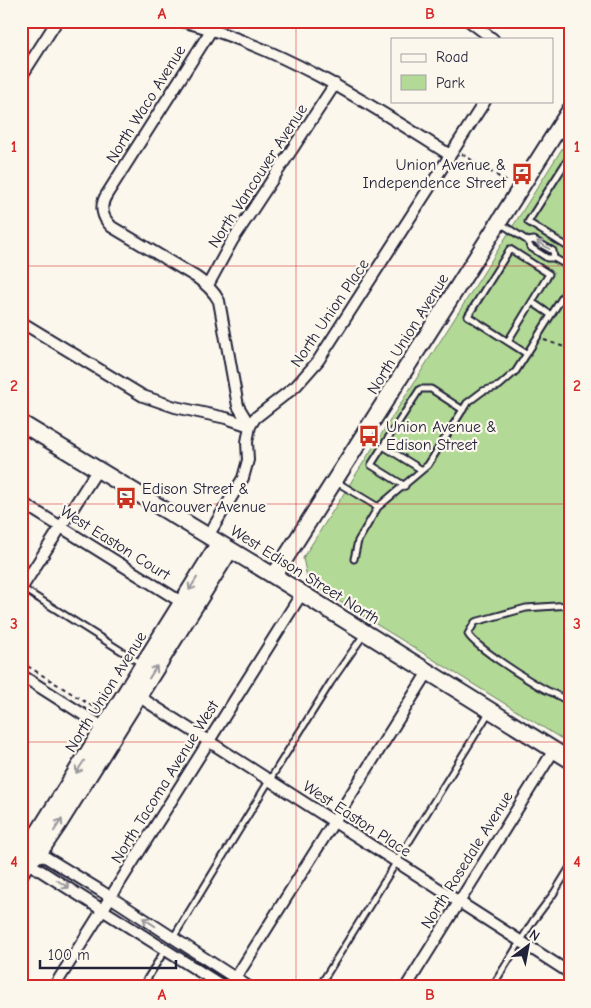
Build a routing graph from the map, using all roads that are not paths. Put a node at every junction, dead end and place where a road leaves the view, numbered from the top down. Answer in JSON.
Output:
{"nodes":[{"id":1,"x":57,"y":21,"type":"edge"},
{"id":2,"x":181,"y":21,"type":"edge"},
{"id":3,"x":472,"y":22,"type":"edge"},
{"id":4,"x":214,"y":26,"type":"edge"},
{"id":5,"x":492,"y":38,"type":"edge"},
{"id":6,"x":21,"y":77,"type":"edge"},
{"id":7,"x":335,"y":84,"type":"junction"},
{"id":8,"x":484,"y":102,"type":"edge"},
{"id":9,"x":570,"y":110,"type":"edge"},
{"id":10,"x":452,"y":152,"type":"junction"},
{"id":11,"x":570,"y":156,"type":"edge"},
{"id":12,"x":499,"y":222,"type":"junction"},
{"id":13,"x":528,"y":241,"type":"junction"},
{"id":14,"x":570,"y":243,"type":"edge"},
{"id":15,"x":554,"y":258,"type":"junction"},
{"id":16,"x":570,"y":267,"type":"edge"},
{"id":17,"x":570,"y":285,"type":"edge"},
{"id":18,"x":208,"y":286,"type":"junction"},
{"id":19,"x":568,"y":292,"type":"edge"},
{"id":20,"x":532,"y":302,"type":"junction"},
{"id":21,"x":551,"y":315,"type":"junction"},
{"id":22,"x":21,"y":322,"type":"edge"},
{"id":23,"x":508,"y":341,"type":"junction"},
{"id":24,"x":527,"y":354,"type":"junction"},
{"id":25,"x":463,"y":410,"type":"junction"},
{"id":26,"x":21,"y":423,"type":"edge"},
{"id":27,"x":250,"y":426,"type":"junction"},
{"id":28,"x":383,"y":446,"type":"junction"},
{"id":29,"x":98,"y":469,"type":"junction"},
{"id":30,"x":422,"y":470,"type":"junction"},
{"id":31,"x":335,"y":481,"type":"junction"},
{"id":32,"x":405,"y":486,"type":"junction"},
{"id":33,"x":21,"y":502,"type":"edge"},
{"id":34,"x":378,"y":506,"type":"junction"},
{"id":35,"x":61,"y":528,"type":"junction"},
{"id":36,"x":219,"y":543,"type":"junction"},
{"id":37,"x":354,"y":560,"type":"dead end"},
{"id":38,"x":274,"y":576,"type":"junction"},
{"id":39,"x":22,"y":588,"type":"edge"},
{"id":40,"x":302,"y":593,"type":"junction"},
{"id":41,"x":570,"y":604,"type":"edge"},
{"id":42,"x":188,"y":606,"type":"junction"},
{"id":43,"x":365,"y":633,"type":"junction"},
{"id":44,"x":143,"y":665,"type":"junction"},
{"id":45,"x":428,"y":672,"type":"junction"},
{"id":46,"x":21,"y":675,"type":"edge"},
{"id":47,"x":133,"y":693,"type":"junction"},
{"id":48,"x":570,"y":703,"type":"edge"},
{"id":49,"x":491,"y":710,"type":"junction"},
{"id":50,"x":110,"y":731,"type":"junction"},
{"id":51,"x":208,"y":742,"type":"junction"},
{"id":52,"x":554,"y":750,"type":"junction"},
{"id":53,"x":570,"y":760,"type":"edge"},
{"id":54,"x":269,"y":781,"type":"junction"},
{"id":55,"x":334,"y":822,"type":"junction"},
{"id":56,"x":27,"y":856,"type":"edge"},
{"id":57,"x":396,"y":862,"type":"junction"},
{"id":58,"x":570,"y":867,"type":"edge"},
{"id":59,"x":111,"y":897,"type":"junction"},
{"id":60,"x":458,"y":902,"type":"junction"},
{"id":61,"x":103,"y":910,"type":"junction"},
{"id":62,"x":173,"y":938,"type":"junction"},
{"id":63,"x":520,"y":942,"type":"junction"},
{"id":64,"x":166,"y":949,"type":"junction"},
{"id":65,"x":570,"y":973,"type":"edge"},
{"id":66,"x":233,"y":982,"type":"edge"},
{"id":67,"x":54,"y":987,"type":"edge"},
{"id":68,"x":142,"y":987,"type":"edge"},
{"id":69,"x":224,"y":987,"type":"edge"},
{"id":70,"x":249,"y":987,"type":"edge"},
{"id":71,"x":318,"y":987,"type":"edge"},
{"id":72,"x":406,"y":987,"type":"edge"},
{"id":73,"x":492,"y":987,"type":"edge"}],
"edges":[{"from":1,"to":6,"type":"street"},
{"from":2,"to":4,"type":"street"},
{"from":3,"to":5,"type":"street"},
{"from":4,"to":7,"type":"street"},
{"from":4,"to":18,"type":"street","name":"North Waco Avenue"},
{"from":7,"to":10,"type":"street"},
{"from":7,"to":18,"type":"street","name":"North Vancouver Avenue"},
{"from":8,"to":10,"type":"street","name":"North Union Place"},
{"from":9,"to":12,"type":"street","name":"North Union Avenue"},
{"from":10,"to":27,"type":"street","name":"North Union Place"},
{"from":11,"to":14,"type":"lane"},
{"from":12,"to":13,"type":"lane"},
{"from":12,"to":31,"type":"street","name":"North Union Avenue"},
{"from":13,"to":15,"type":"lane"},
{"from":15,"to":13,"type":"lane","one_way":true},
{"from":15,"to":16,"type":"lane"},
{"from":17,"to":19,"type":"lane"},
{"from":18,"to":27,"type":"street"},
{"from":19,"to":21,"type":"lane"},
{"from":20,"to":21,"type":"lane"},
{"from":20,"to":23,"type":"lane"},
{"from":20,"to":23,"type":"lane"},
{"from":21,"to":24,"type":"lane"},
{"from":22,"to":27,"type":"street"},
{"from":23,"to":24,"type":"lane"},
{"from":24,"to":25,"type":"lane"},
{"from":25,"to":28,"type":"lane"},
{"from":25,"to":30,"type":"lane"},
{"from":26,"to":29,"type":"street","name":"West Edison Street North"},
{"from":27,"to":36,"type":"street"},
{"from":28,"to":30,"type":"lane"},
{"from":28,"to":32,"type":"lane"},
{"from":29,"to":35,"type":"street"},
{"from":29,"to":36,"type":"street","name":"West Edison Street North"},
{"from":30,"to":32,"type":"lane"},
{"from":31,"to":34,"type":"lane"},
{"from":31,"to":38,"type":"street","name":"North Union Avenue"},
{"from":32,"to":34,"type":"lane"},
{"from":33,"to":35,"type":"street","name":"West Easton Court"},
{"from":34,"to":37,"type":"lane"},
{"from":35,"to":39,"type":"street"},
{"from":35,"to":42,"type":"street","name":"West Easton Court"},
{"from":36,"to":38,"type":"street","name":"West Edison Street North"},
{"from":36,"to":42,"type":"street","name":"North Union Avenue"},
{"from":38,"to":40,"type":"street","name":"West Edison Street North"},
{"from":39,"to":44,"type":"lane"},
{"from":40,"to":43,"type":"street","name":"West Edison Street North"},
{"from":40,"to":51,"type":"street","name":"North Tacoma Avenue West"},
{"from":41,"to":48,"type":"lane"},
{"from":42,"to":44,"type":"street","name":"North Union Avenue"},
{"from":47,"to":42,"type":"street","name":"North Union Avenue","one_way":true},
{"from":43,"to":45,"type":"street","name":"West Edison Street North"},
{"from":43,"to":54,"type":"lane"},
{"from":44,"to":47,"type":"street","name":"North Union Avenue"},
{"from":45,"to":49,"type":"street","name":"West Edison Street North"},
{"from":45,"to":55,"type":"street"},
{"from":46,"to":50,"type":"street"},
{"from":47,"to":50,"type":"street","name":"North Union Avenue"},
{"from":47,"to":51,"type":"street","name":"West Easton Place"},
{"from":49,"to":52,"type":"street","name":"West Edison Street North"},
{"from":49,"to":57,"type":"lane"},
{"from":50,"to":56,"type":"street","name":"North Union Avenue"},
{"from":51,"to":54,"type":"street","name":"West Easton Place"},
{"from":51,"to":59,"type":"street","name":"North Tacoma Avenue West"},
{"from":52,"to":53,"type":"street","name":"West Edison Street North"},
{"from":52,"to":60,"type":"street","name":"North Rosedale Avenue"},
{"from":54,"to":55,"type":"street","name":"West Easton Place"},
{"from":54,"to":62,"type":"lane"},
{"from":55,"to":57,"type":"street","name":"West Easton Place"},
{"from":55,"to":66,"type":"street"},
{"from":56,"to":59,"type":"street"},
{"from":56,"to":61,"type":"street","one_way":true},
{"from":57,"to":60,"type":"street","name":"West Easton Place"},
{"from":57,"to":71,"type":"lane"},
{"from":58,"to":63,"type":"lane"},
{"from":59,"to":61,"type":"street","name":"North Tacoma Avenue West"},
{"from":62,"to":59,"type":"street","one_way":true},
{"from":60,"to":63,"type":"street","name":"West Easton Place"},
{"from":60,"to":72,"type":"street","name":"North Rosedale Avenue"},
{"from":61,"to":64,"type":"street"},
{"from":61,"to":67,"type":"street","name":"North Tacoma Avenue West"},
{"from":62,"to":66,"type":"street"},
{"from":63,"to":65,"type":"street","name":"West Easton Place"},
{"from":63,"to":73,"type":"lane"},
{"from":64,"to":68,"type":"lane"},
{"from":64,"to":69,"type":"street"},
{"from":66,"to":70,"type":"street"}]}
